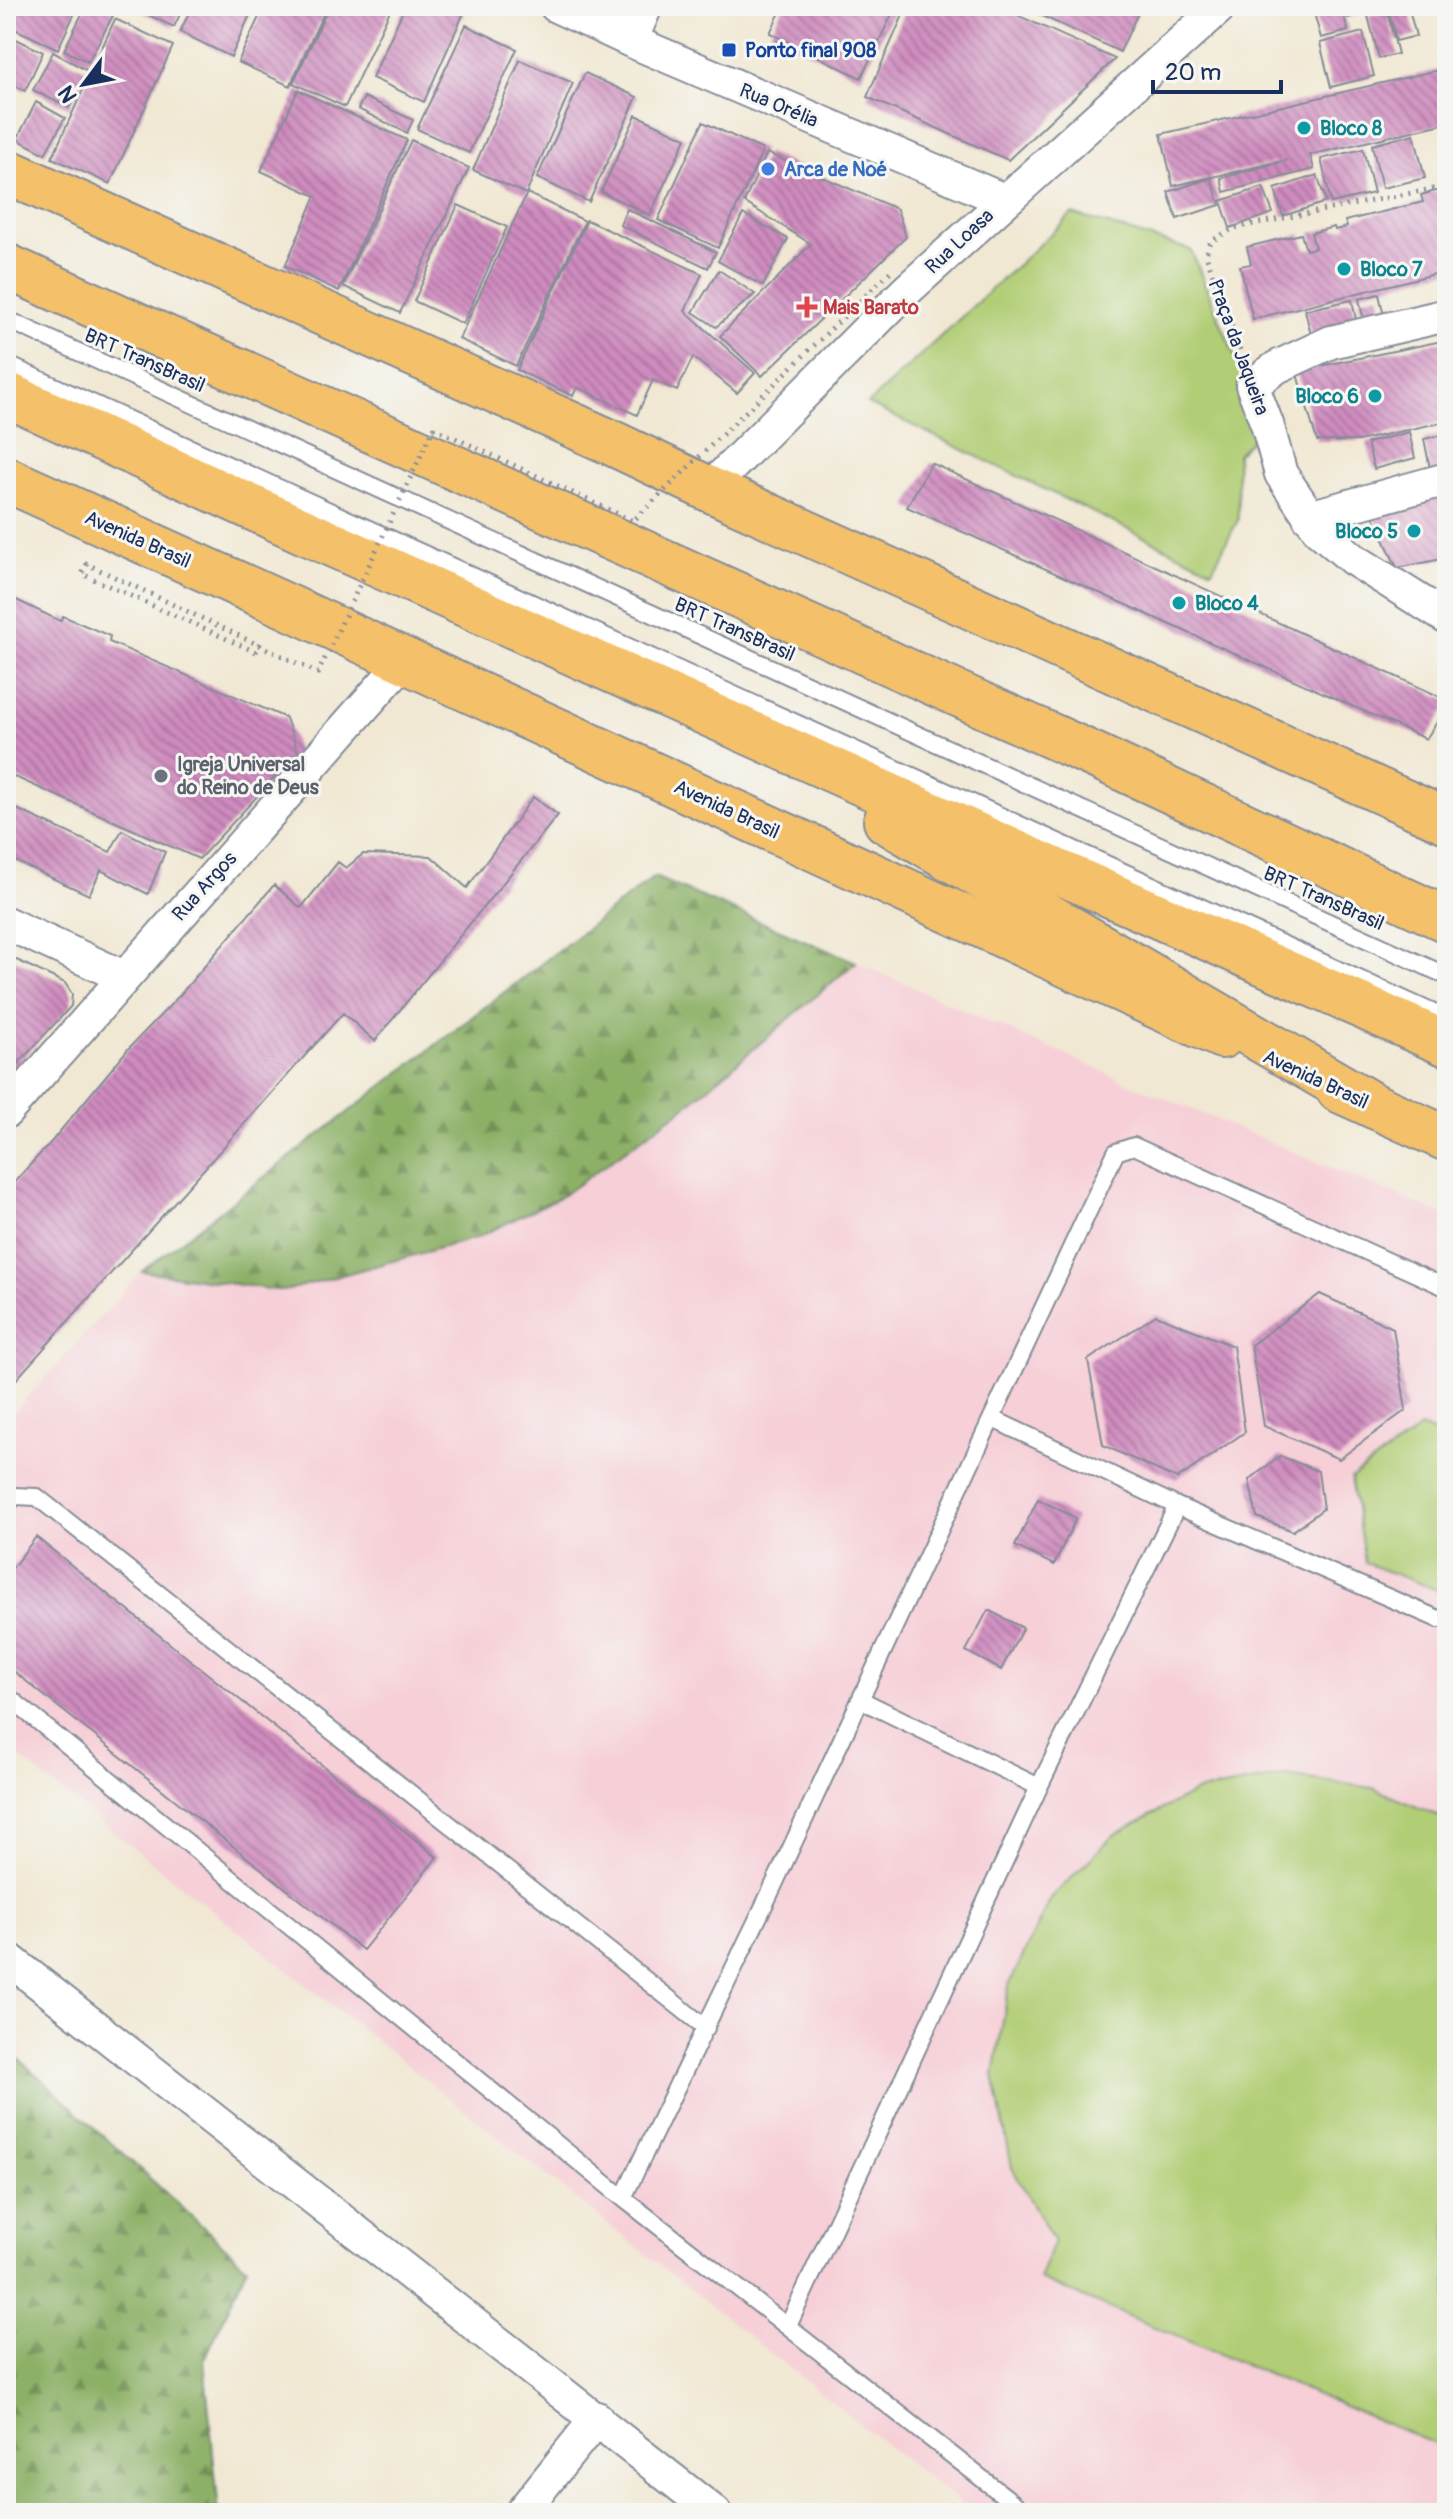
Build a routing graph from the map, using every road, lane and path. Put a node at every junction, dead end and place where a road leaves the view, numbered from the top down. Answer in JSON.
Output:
{"nodes":[{"id":1,"x":556,"y":6,"type":"edge"},
{"id":2,"x":646,"y":6,"type":"edge"},
{"id":3,"x":1221,"y":6,"type":"edge"},
{"id":4,"x":631,"y":41,"type":"junction"},
{"id":5,"x":6,"y":171,"type":"edge"},
{"id":6,"x":1447,"y":186,"type":"edge"},
{"id":7,"x":1004,"y":200,"type":"junction"},
{"id":8,"x":6,"y":266,"type":"edge"},
{"id":9,"x":892,"y":270,"type":"dead end"},
{"id":10,"x":1447,"y":315,"type":"edge"},
{"id":11,"x":6,"y":319,"type":"edge"},
{"id":12,"x":6,"y":364,"type":"edge"},
{"id":13,"x":1252,"y":385,"type":"junction"},
{"id":14,"x":6,"y":394,"type":"edge"},
{"id":15,"x":6,"y":479,"type":"edge"},
{"id":16,"x":1447,"y":479,"type":"edge"},
{"id":17,"x":709,"y":489,"type":"junction"},
{"id":18,"x":1309,"y":517,"type":"junction"},
{"id":19,"x":1447,"y":618,"type":"edge"},
{"id":20,"x":256,"y":652,"type":"dead end"},
{"id":21,"x":404,"y":661,"type":"junction"},
{"id":22,"x":680,"y":701,"type":"junction"},
{"id":23,"x":1447,"y":821,"type":"edge"},
{"id":24,"x":1447,"y":920,"type":"edge"},
{"id":25,"x":6,"y":923,"type":"edge"},
{"id":26,"x":1447,"y":976,"type":"edge"},
{"id":27,"x":124,"y":977,"type":"junction"},
{"id":28,"x":1447,"y":1019,"type":"edge"},
{"id":29,"x":1447,"y":1044,"type":"edge"},
{"id":30,"x":1374,"y":1106,"type":"junction"},
{"id":31,"x":6,"y":1112,"type":"edge"},
{"id":32,"x":1447,"y":1139,"type":"edge"},
{"id":33,"x":1447,"y":1288,"type":"edge"},
{"id":34,"x":993,"y":1419,"type":"junction"},
{"id":35,"x":6,"y":1506,"type":"edge"},
{"id":36,"x":1177,"y":1506,"type":"junction"},
{"id":37,"x":1447,"y":1618,"type":"edge"},
{"id":38,"x":6,"y":1695,"type":"edge"},
{"id":39,"x":861,"y":1700,"type":"junction"},
{"id":40,"x":1039,"y":1787,"type":"junction"},
{"id":41,"x":6,"y":1957,"type":"edge"},
{"id":42,"x":706,"y":2028,"type":"junction"},
{"id":43,"x":623,"y":2198,"type":"junction"},
{"id":44,"x":788,"y":2326,"type":"junction"},
{"id":45,"x":597,"y":2418,"type":"junction"},
{"id":46,"x":521,"y":2513,"type":"edge"},
{"id":47,"x":715,"y":2513,"type":"edge"},
{"id":48,"x":1026,"y":2513,"type":"edge"}],
"edges":[{"from":1,"to":4,"type":"street","name":"Rua Orélia"},
{"from":2,"to":4,"type":"street"},
{"from":3,"to":7,"type":"street","name":"Rua Loasa"},
{"from":4,"to":7,"type":"street","name":"Rua Orélia"},
{"from":5,"to":17,"type":"main road"},
{"from":6,"to":13,"type":"path","name":"Praça da Jaqueira"},
{"from":7,"to":17,"type":"street","name":"Rua Loasa"},
{"from":8,"to":24,"type":"main road"},
{"from":9,"to":20,"type":"path","bridge":true},
{"from":10,"to":13,"type":"street"},
{"from":11,"to":26,"type":"lane","name":"BRT TransBrasil"},
{"from":12,"to":28,"type":"lane"},
{"from":13,"to":18,"type":"street","name":"Praça da Jaqueira"},
{"from":14,"to":22,"type":"main road"},
{"from":15,"to":21,"type":"main road","name":"Avenida Brasil"},
{"from":16,"to":18,"type":"street"},
{"from":17,"to":23,"type":"main road"},
{"from":18,"to":19,"type":"street","name":"Praça da Jaqueira"},
{"from":21,"to":27,"type":"street","name":"Rua Argos"},
{"from":21,"to":30,"type":"main road","name":"Avenida Brasil"},
{"from":22,"to":29,"type":"main road"},
{"from":22,"to":30,"type":"main road"},
{"from":25,"to":27,"type":"street"},
{"from":27,"to":31,"type":"street","name":"Rua Argos"},
{"from":30,"to":32,"type":"main road","name":"Avenida Brasil"},
{"from":33,"to":34,"type":"lane"},
{"from":34,"to":36,"type":"lane"},
{"from":34,"to":39,"type":"lane"},
{"from":35,"to":42,"type":"lane"},
{"from":36,"to":37,"type":"lane"},
{"from":36,"to":40,"type":"lane"},
{"from":38,"to":43,"type":"lane"},
{"from":39,"to":40,"type":"lane"},
{"from":39,"to":42,"type":"lane"},
{"from":40,"to":44,"type":"lane"},
{"from":41,"to":45,"type":"street"},
{"from":42,"to":43,"type":"lane"},
{"from":43,"to":44,"type":"lane"},
{"from":44,"to":48,"type":"lane"},
{"from":45,"to":46,"type":"street"},
{"from":45,"to":47,"type":"street"}]}
